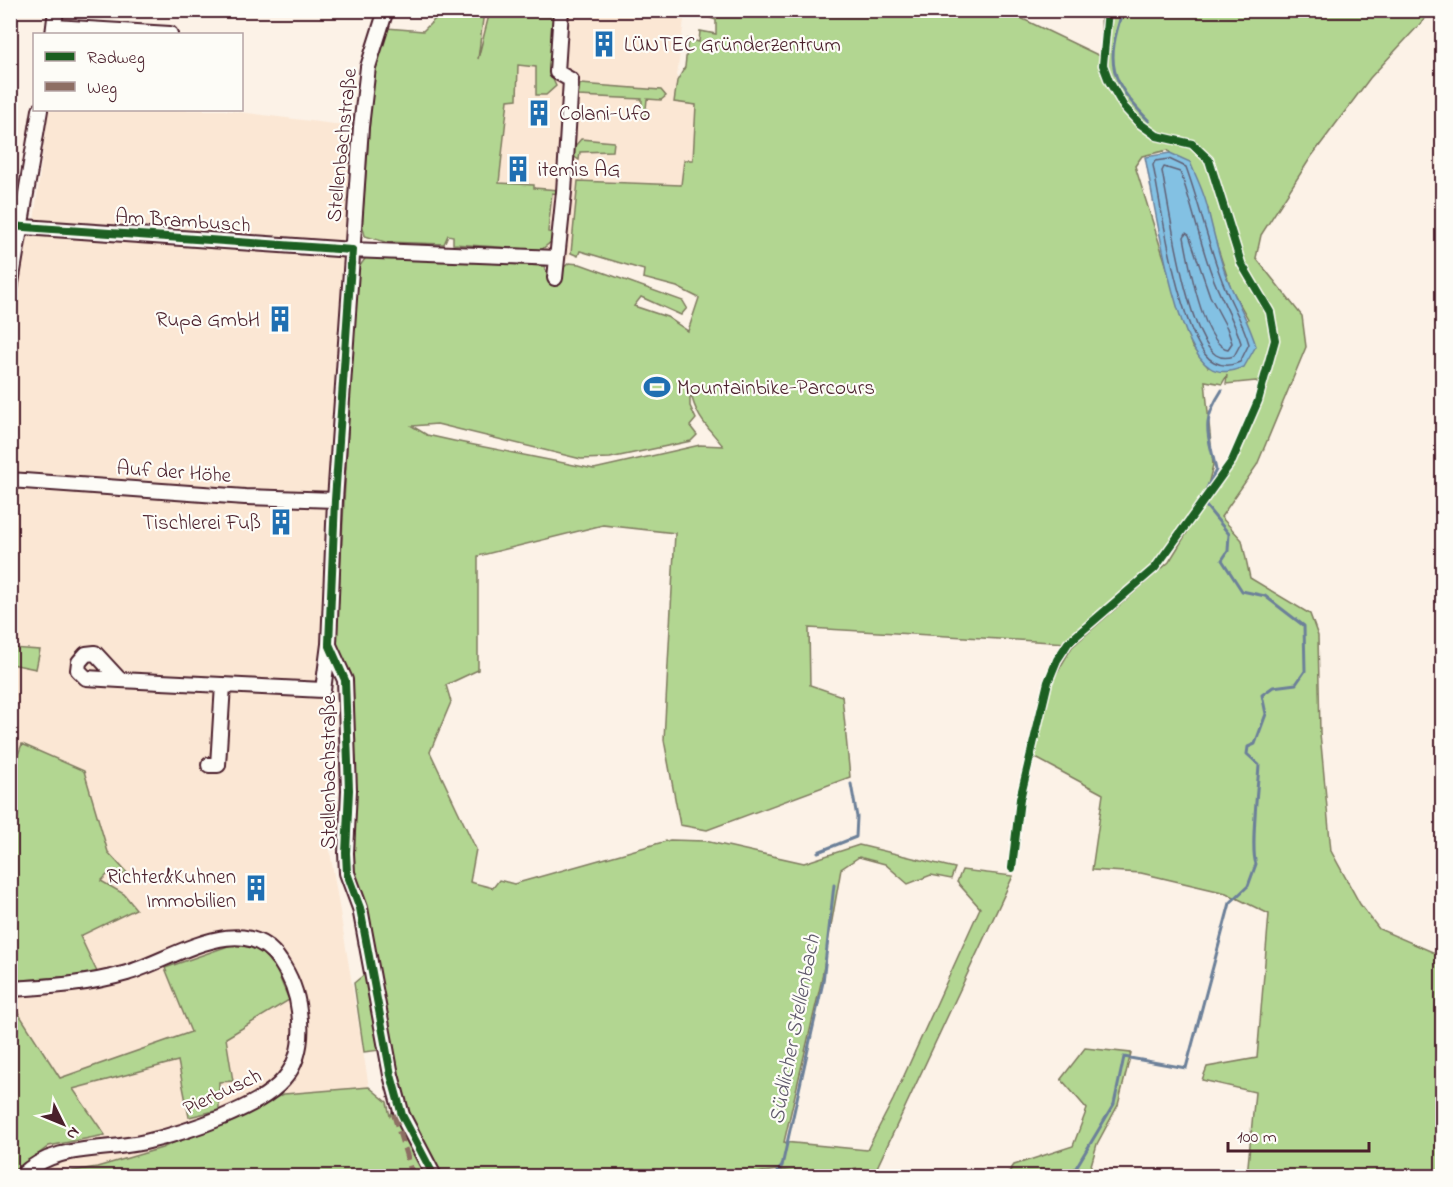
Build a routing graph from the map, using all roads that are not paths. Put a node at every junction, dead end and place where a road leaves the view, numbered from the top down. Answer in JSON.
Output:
{"nodes":[{"id":1,"x":56,"y":10,"type":"edge"},
{"id":2,"x":386,"y":10,"type":"edge"},
{"id":3,"x":561,"y":10,"type":"edge"},
{"id":4,"x":53,"y":31,"type":"edge"},
{"id":5,"x":131,"y":33,"type":"edge"},
{"id":6,"x":40,"y":111,"type":"edge"},
{"id":7,"x":16,"y":226,"type":"edge"},
{"id":8,"x":352,"y":250,"type":"junction"},
{"id":9,"x":556,"y":258,"type":"junction"},
{"id":10,"x":555,"y":278,"type":"dead end"},
{"id":11,"x":10,"y":289,"type":"edge"},
{"id":12,"x":10,"y":480,"type":"edge"},
{"id":13,"x":335,"y":500,"type":"junction"},
{"id":14,"x":329,"y":644,"type":"junction"},
{"id":15,"x":120,"y":680,"type":"dead end"},
{"id":16,"x":223,"y":685,"type":"junction"},
{"id":17,"x":209,"y":765,"type":"dead end"},
{"id":18,"x":10,"y":989,"type":"edge"},
{"id":19,"x":21,"y":1176,"type":"edge"},
{"id":20,"x":434,"y":1176,"type":"edge"}],
"edges":[{"from":1,"to":4,"type":"street"},
{"from":2,"to":8,"type":"street","name":"Stellenbachstraße"},
{"from":3,"to":9,"type":"street"},
{"from":4,"to":5,"type":"street"},
{"from":6,"to":7,"type":"street"},
{"from":7,"to":8,"type":"street","name":"Am Brambusch"},
{"from":7,"to":11,"type":"street"},
{"from":8,"to":9,"type":"street","name":"Am Brambusch"},
{"from":8,"to":13,"type":"street","name":"Stellenbachstraße"},
{"from":9,"to":10,"type":"street"},
{"from":12,"to":13,"type":"street","name":"Auf der Höhe"},
{"from":13,"to":14,"type":"street","name":"Stellenbachstraße"},
{"from":14,"to":16,"type":"street","name":"Stellenbachstraße"},
{"from":14,"to":20,"type":"street","name":"Stellenbachstraße"},
{"from":15,"to":16,"type":"street","name":"Stellenbachstraße"},
{"from":16,"to":17,"type":"street"},
{"from":18,"to":19,"type":"street","name":"Pierbusch"}]}
